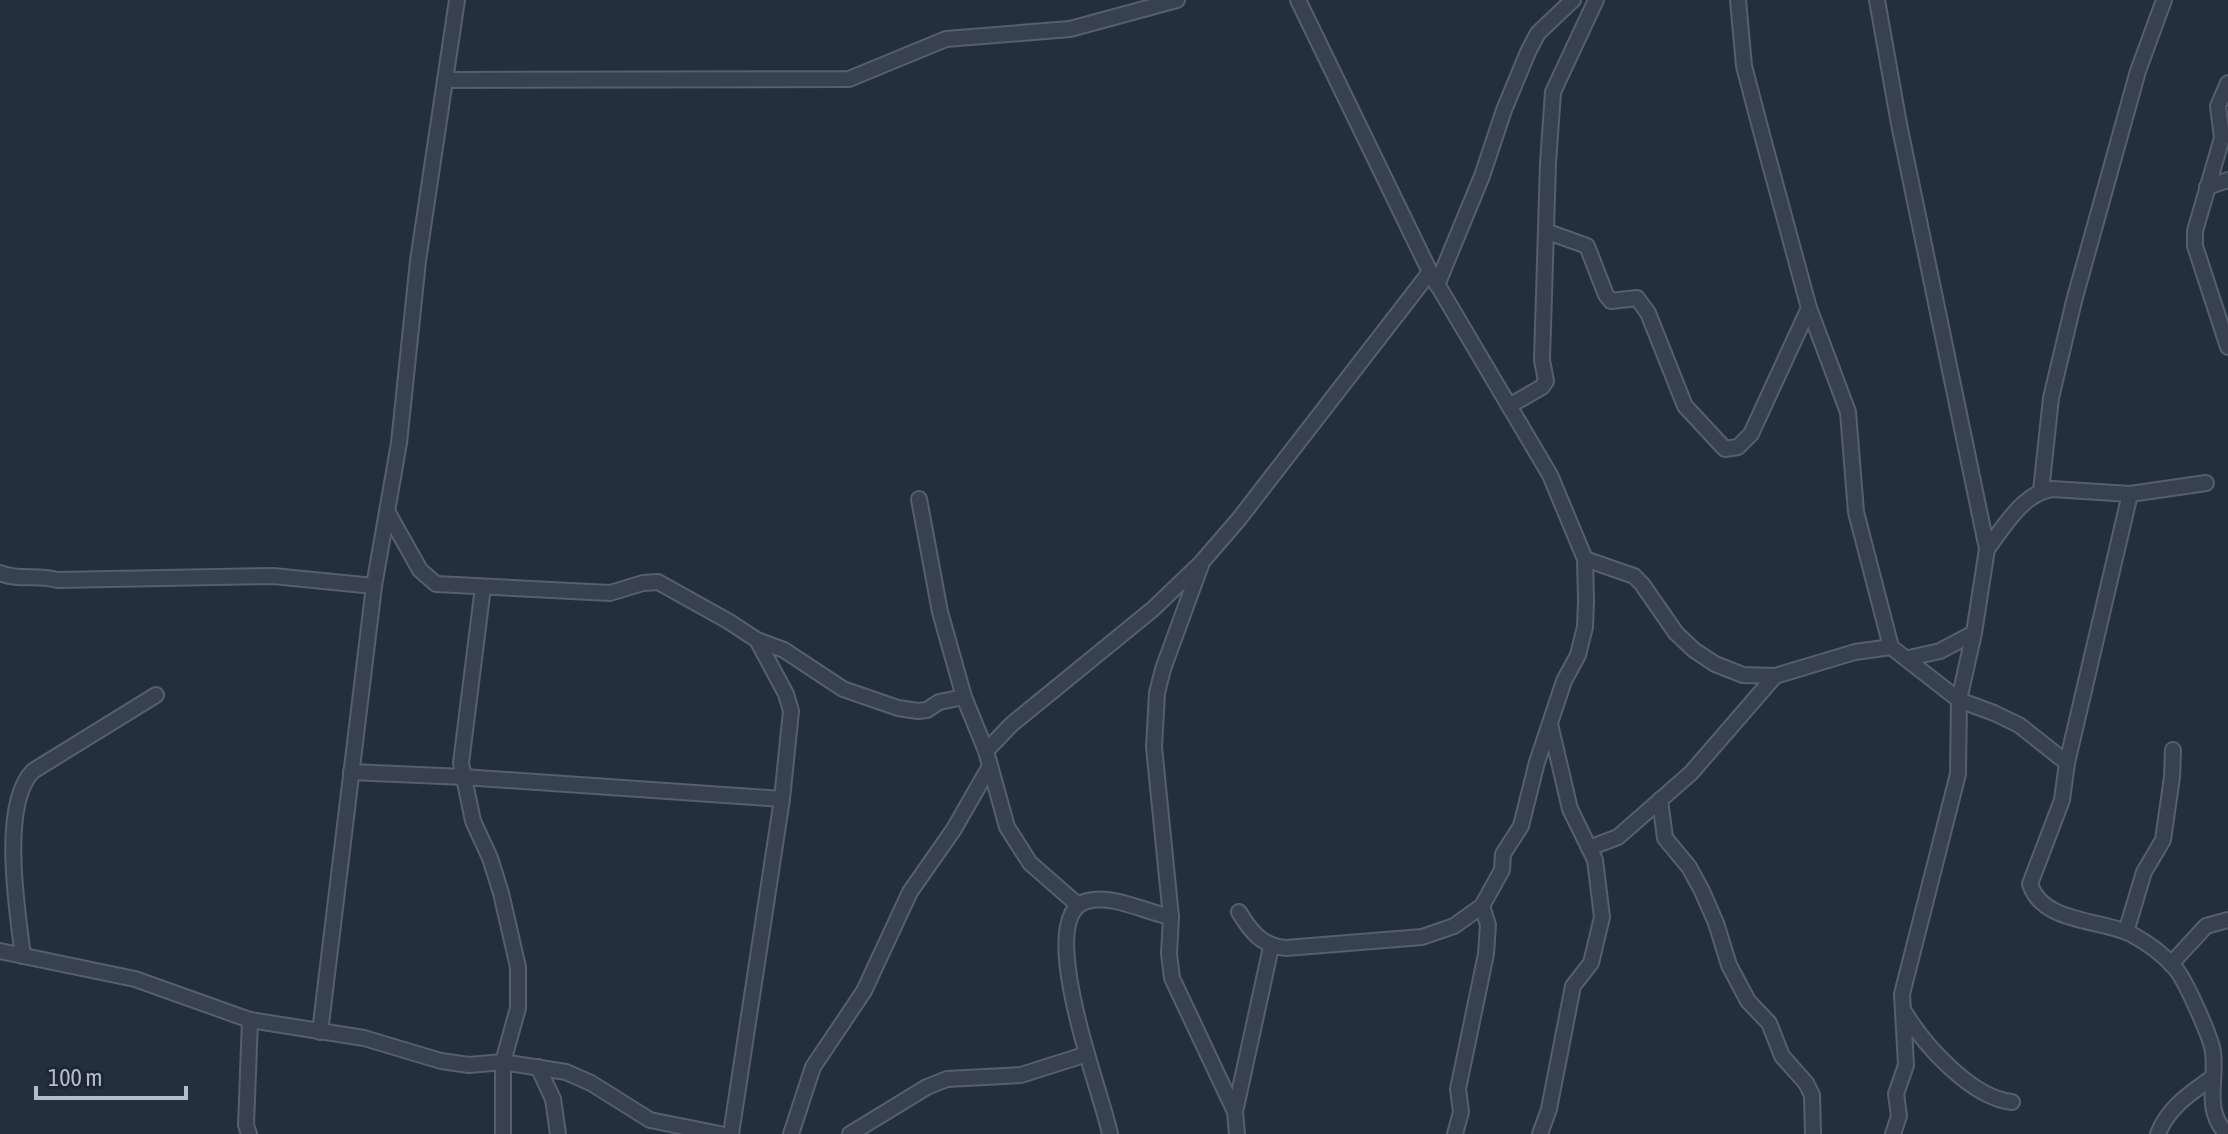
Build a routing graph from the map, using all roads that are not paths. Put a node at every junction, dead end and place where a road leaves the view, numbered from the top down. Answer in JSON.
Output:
{"nodes":[{"id":1,"x":457,"y":0,"type":"edge"},
{"id":2,"x":1177,"y":0,"type":"edge"},
{"id":3,"x":1298,"y":0,"type":"edge"},
{"id":4,"x":1573,"y":0,"type":"edge"},
{"id":5,"x":1596,"y":0,"type":"edge"},
{"id":6,"x":1738,"y":0,"type":"edge"},
{"id":7,"x":1877,"y":0,"type":"edge"},
{"id":8,"x":2164,"y":0,"type":"edge"},
{"id":9,"x":445,"y":80,"type":"junction"},
{"id":10,"x":2228,"y":83,"type":"edge"},
{"id":11,"x":2228,"y":180,"type":"edge"},
{"id":12,"x":2207,"y":187,"type":"junction"},
{"id":13,"x":1548,"y":232,"type":"junction"},
{"id":14,"x":1434,"y":279,"type":"junction"},
{"id":15,"x":1809,"y":308,"type":"junction"},
{"id":16,"x":2228,"y":347,"type":"edge"},
{"id":17,"x":1509,"y":406,"type":"junction"},
{"id":18,"x":2206,"y":483,"type":"dead end"},
{"id":19,"x":2041,"y":491,"type":"junction"},
{"id":20,"x":2130,"y":494,"type":"junction"},
{"id":21,"x":919,"y":499,"type":"dead end"},
{"id":22,"x":388,"y":513,"type":"junction"},
{"id":23,"x":1987,"y":549,"type":"junction"},
{"id":24,"x":1585,"y":559,"type":"junction"},
{"id":25,"x":1201,"y":563,"type":"junction"},
{"id":26,"x":0,"y":573,"type":"edge"},
{"id":27,"x":374,"y":586,"type":"junction"},
{"id":28,"x":483,"y":587,"type":"junction"},
{"id":29,"x":1974,"y":633,"type":"junction"},
{"id":30,"x":757,"y":640,"type":"junction"},
{"id":31,"x":1891,"y":647,"type":"junction"},
{"id":32,"x":1909,"y":658,"type":"junction"},
{"id":33,"x":1775,"y":676,"type":"junction"},
{"id":34,"x":156,"y":695,"type":"dead end"},
{"id":35,"x":964,"y":697,"type":"junction"},
{"id":36,"x":1959,"y":700,"type":"junction"},
{"id":37,"x":1550,"y":724,"type":"junction"},
{"id":38,"x":2173,"y":750,"type":"dead end"},
{"id":39,"x":986,"y":751,"type":"junction"},
{"id":40,"x":2067,"y":763,"type":"junction"},
{"id":41,"x":990,"y":766,"type":"junction"},
{"id":42,"x":351,"y":772,"type":"junction"},
{"id":43,"x":464,"y":777,"type":"junction"},
{"id":44,"x":782,"y":799,"type":"junction"},
{"id":45,"x":1660,"y":800,"type":"junction"},
{"id":46,"x":1589,"y":848,"type":"junction"},
{"id":47,"x":1078,"y":905,"type":"junction"},
{"id":48,"x":1482,"y":906,"type":"junction"},
{"id":49,"x":1239,"y":912,"type":"dead end"},
{"id":50,"x":1171,"y":917,"type":"junction"},
{"id":51,"x":2228,"y":920,"type":"edge"},
{"id":52,"x":2126,"y":932,"type":"junction"},
{"id":53,"x":1271,"y":947,"type":"junction"},
{"id":54,"x":0,"y":951,"type":"edge"},
{"id":55,"x":23,"y":956,"type":"junction"},
{"id":56,"x":2171,"y":964,"type":"junction"},
{"id":57,"x":1904,"y":1011,"type":"junction"},
{"id":58,"x":250,"y":1020,"type":"junction"},
{"id":59,"x":320,"y":1032,"type":"junction"},
{"id":60,"x":1087,"y":1054,"type":"junction"},
{"id":61,"x":503,"y":1062,"type":"junction"},
{"id":62,"x":538,"y":1067,"type":"junction"},
{"id":63,"x":2213,"y":1077,"type":"junction"},
{"id":64,"x":2012,"y":1102,"type":"dead end"},
{"id":65,"x":1235,"y":1112,"type":"junction"},
{"id":66,"x":249,"y":1134,"type":"edge"},
{"id":67,"x":503,"y":1134,"type":"edge"},
{"id":68,"x":558,"y":1134,"type":"edge"},
{"id":69,"x":720,"y":1134,"type":"edge"},
{"id":70,"x":731,"y":1134,"type":"edge"},
{"id":71,"x":791,"y":1134,"type":"edge"},
{"id":72,"x":850,"y":1134,"type":"edge"},
{"id":73,"x":1110,"y":1134,"type":"edge"},
{"id":74,"x":1237,"y":1134,"type":"edge"},
{"id":75,"x":1455,"y":1134,"type":"edge"},
{"id":76,"x":1540,"y":1134,"type":"edge"},
{"id":77,"x":1813,"y":1134,"type":"edge"},
{"id":78,"x":1893,"y":1134,"type":"edge"},
{"id":79,"x":2158,"y":1134,"type":"edge"},
{"id":80,"x":2227,"y":1134,"type":"edge"}],
"edges":[{"from":1,"to":9,"type":"street"},
{"from":2,"to":9,"type":"street"},
{"from":3,"to":14,"type":"street"},
{"from":4,"to":14,"type":"street"},
{"from":5,"to":13,"type":"street"},
{"from":6,"to":15,"type":"street"},
{"from":7,"to":23,"type":"street"},
{"from":8,"to":19,"type":"street"},
{"from":9,"to":22,"type":"street"},
{"from":10,"to":12,"type":"street"},
{"from":11,"to":12,"type":"street"},
{"from":12,"to":16,"type":"street"},
{"from":13,"to":15,"type":"street"},
{"from":13,"to":17,"type":"street"},
{"from":14,"to":17,"type":"street"},
{"from":14,"to":25,"type":"street"},
{"from":15,"to":31,"type":"street"},
{"from":17,"to":24,"type":"street"},
{"from":18,"to":20,"type":"street"},
{"from":19,"to":20,"type":"street"},
{"from":19,"to":23,"type":"street"},
{"from":20,"to":40,"type":"street"},
{"from":21,"to":35,"type":"street"},
{"from":22,"to":27,"type":"street"},
{"from":22,"to":28,"type":"street"},
{"from":23,"to":29,"type":"street"},
{"from":24,"to":33,"type":"street"},
{"from":24,"to":37,"type":"street"},
{"from":25,"to":39,"type":"street"},
{"from":25,"to":50,"type":"street"},
{"from":26,"to":27,"type":"street"},
{"from":27,"to":42,"type":"street"},
{"from":28,"to":30,"type":"street"},
{"from":28,"to":43,"type":"street"},
{"from":29,"to":32,"type":"street"},
{"from":29,"to":36,"type":"street"},
{"from":30,"to":35,"type":"street"},
{"from":30,"to":44,"type":"street"},
{"from":31,"to":32,"type":"street"},
{"from":31,"to":33,"type":"street"},
{"from":32,"to":36,"type":"street"},
{"from":33,"to":45,"type":"street"},
{"from":34,"to":55,"type":"street"},
{"from":35,"to":39,"type":"street"},
{"from":36,"to":40,"type":"street"},
{"from":36,"to":57,"type":"street"},
{"from":37,"to":46,"type":"street"},
{"from":37,"to":48,"type":"street"},
{"from":38,"to":52,"type":"street"},
{"from":39,"to":41,"type":"street"},
{"from":40,"to":52,"type":"street"},
{"from":41,"to":47,"type":"street"},
{"from":41,"to":71,"type":"street"},
{"from":42,"to":43,"type":"street"},
{"from":42,"to":59,"type":"street"},
{"from":43,"to":44,"type":"street"},
{"from":43,"to":61,"type":"street"},
{"from":44,"to":70,"type":"street"},
{"from":45,"to":46,"type":"street"},
{"from":45,"to":77,"type":"street"},
{"from":46,"to":76,"type":"street"},
{"from":47,"to":50,"type":"street"},
{"from":47,"to":60,"type":"street"},
{"from":48,"to":53,"type":"street"},
{"from":48,"to":75,"type":"street"},
{"from":49,"to":53,"type":"street"},
{"from":50,"to":65,"type":"street"},
{"from":51,"to":56,"type":"street"},
{"from":52,"to":56,"type":"street"},
{"from":53,"to":65,"type":"street"},
{"from":54,"to":55,"type":"street"},
{"from":55,"to":58,"type":"street"},
{"from":56,"to":63,"type":"street"},
{"from":57,"to":64,"type":"street"},
{"from":57,"to":78,"type":"street"},
{"from":58,"to":59,"type":"street"},
{"from":58,"to":66,"type":"street"},
{"from":59,"to":61,"type":"street"},
{"from":60,"to":72,"type":"street"},
{"from":60,"to":73,"type":"street"},
{"from":61,"to":62,"type":"street"},
{"from":61,"to":67,"type":"street"},
{"from":62,"to":68,"type":"street"},
{"from":62,"to":69,"type":"street"},
{"from":63,"to":79,"type":"street"},
{"from":63,"to":80,"type":"street"},
{"from":65,"to":74,"type":"street"}]}
